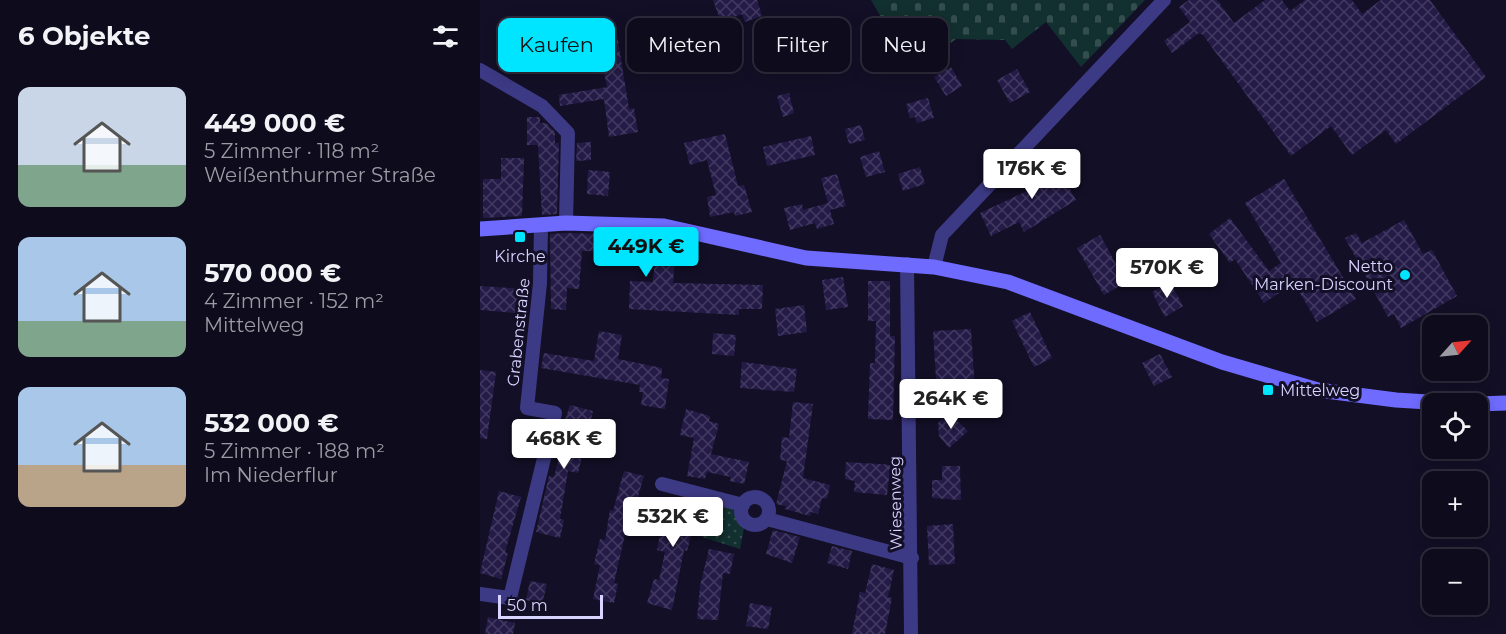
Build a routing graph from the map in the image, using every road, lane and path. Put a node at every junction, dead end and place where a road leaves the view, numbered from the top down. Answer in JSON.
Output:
{"nodes":[{"id":1,"x":1164,"y":0,"type":"edge"},
{"id":2,"x":480,"y":70,"type":"edge"},
{"id":3,"x":566,"y":223,"type":"junction"},
{"id":4,"x":541,"y":226,"type":"junction"},
{"id":5,"x":480,"y":229,"type":"edge"},
{"id":6,"x":907,"y":264,"type":"junction"},
{"id":7,"x":934,"y":267,"type":"junction"},
{"id":8,"x":1422,"y":402,"type":"edge"},
{"id":9,"x":1506,"y":403,"type":"edge"},
{"id":10,"x":1488,"y":404,"type":"edge"},
{"id":11,"x":662,"y":484,"type":"dead end"},
{"id":12,"x":743,"y":505,"type":"junction"},
{"id":13,"x":767,"y":519,"type":"junction"},
{"id":14,"x":912,"y":558,"type":"junction"},
{"id":15,"x":480,"y":594,"type":"edge"},
{"id":16,"x":911,"y":634,"type":"edge"}],
"edges":[{"from":1,"to":7,"type":"street"},
{"from":2,"to":3,"type":"street"},
{"from":3,"to":4,"type":"street"},
{"from":3,"to":6,"type":"street"},
{"from":4,"to":5,"type":"street"},
{"from":4,"to":15,"type":"street","name":"Grabenstraße"},
{"from":6,"to":7,"type":"street"},
{"from":6,"to":14,"type":"street","name":"Wiesenweg"},
{"from":7,"to":8,"type":"street"},
{"from":9,"to":10,"type":"street"},
{"from":11,"to":12,"type":"street"},
{"from":12,"to":13,"type":"street"},
{"from":12,"to":13,"type":"street"},
{"from":13,"to":14,"type":"street"},
{"from":14,"to":16,"type":"street","name":"Wiesenweg"}]}
